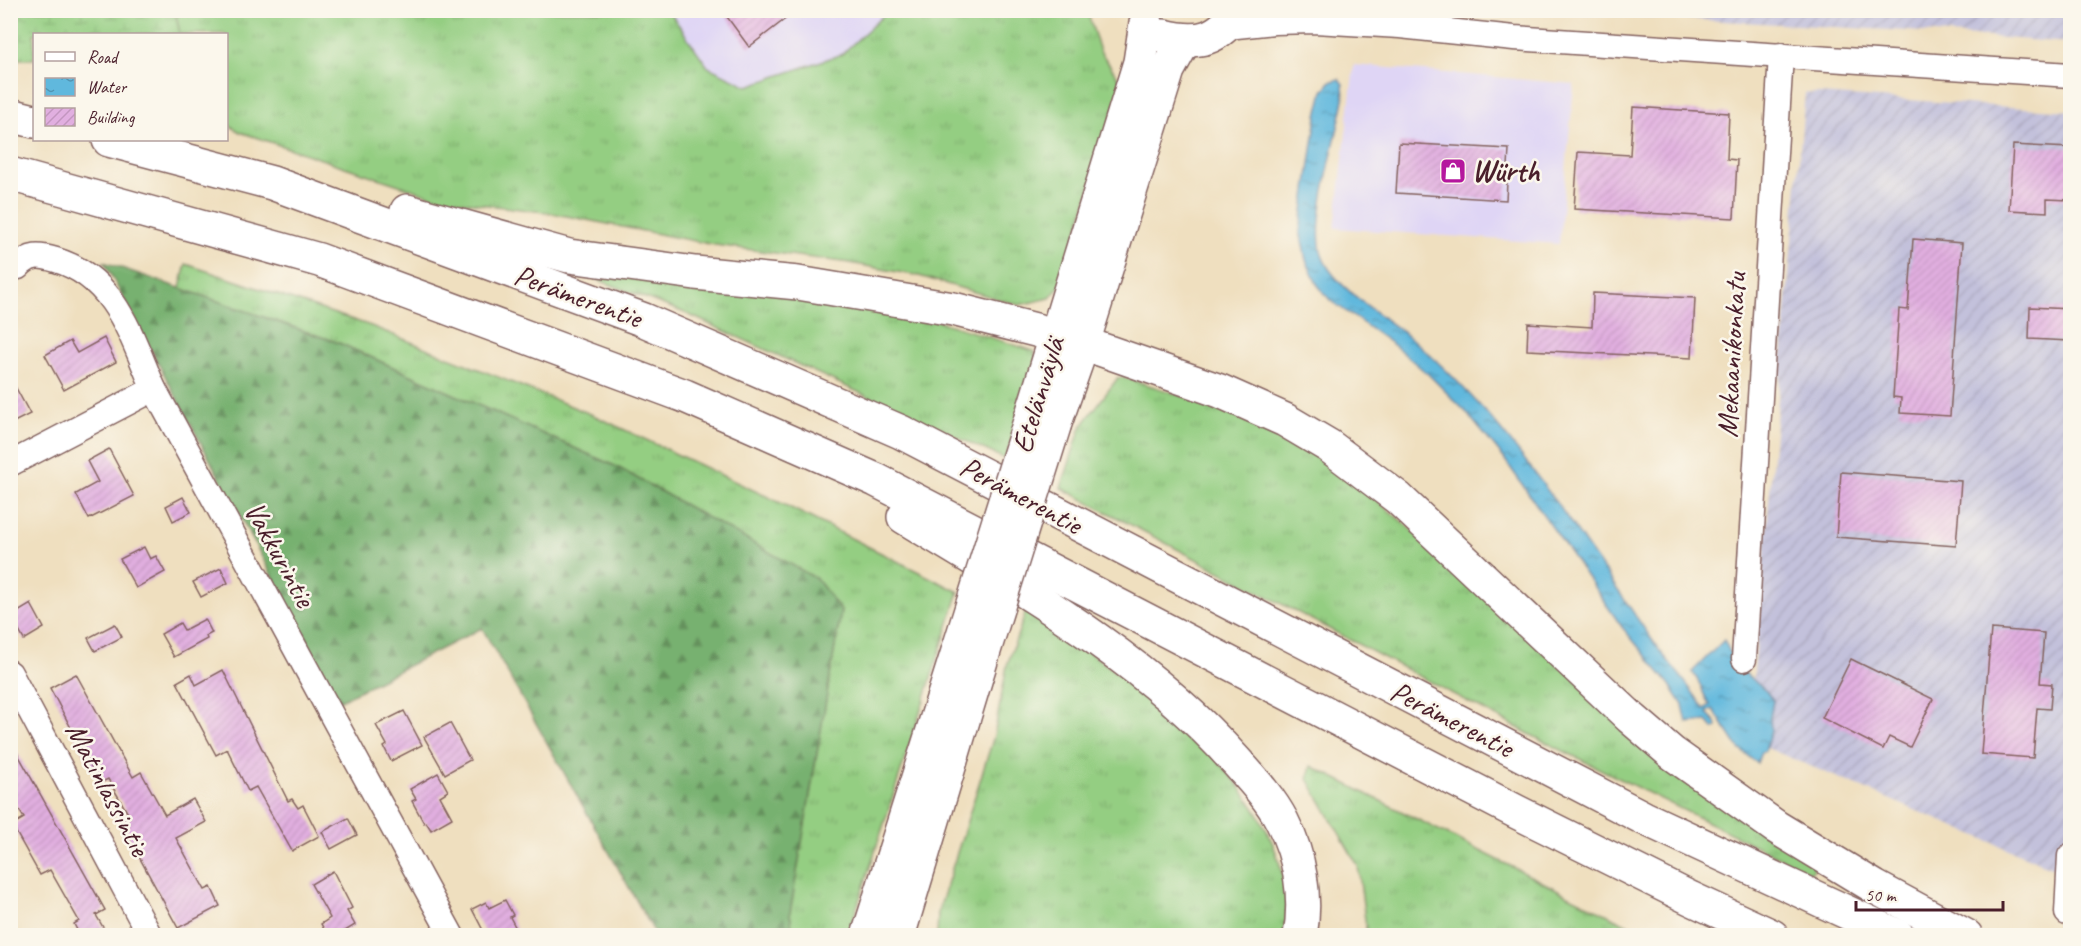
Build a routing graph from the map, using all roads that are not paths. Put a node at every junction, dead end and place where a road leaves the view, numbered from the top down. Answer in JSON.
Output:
{"nodes":[{"id":1,"x":1352,"y":10,"type":"edge"},
{"id":2,"x":1142,"y":17,"type":"edge"},
{"id":3,"x":1234,"y":19,"type":"edge"},
{"id":4,"x":1400,"y":26,"type":"junction"},
{"id":5,"x":1184,"y":41,"type":"junction"},
{"id":6,"x":1781,"y":55,"type":"junction"},
{"id":7,"x":2070,"y":75,"type":"edge"},
{"id":8,"x":10,"y":115,"type":"edge"},
{"id":9,"x":33,"y":121,"type":"edge"},
{"id":10,"x":113,"y":141,"type":"edge"},
{"id":11,"x":10,"y":174,"type":"edge"},
{"id":12,"x":272,"y":183,"type":"junction"},
{"id":13,"x":18,"y":267,"type":"dead end"},
{"id":14,"x":1070,"y":339,"type":"junction"},
{"id":15,"x":154,"y":388,"type":"junction"},
{"id":16,"x":685,"y":396,"type":"junction"},
{"id":17,"x":10,"y":465,"type":"edge"},
{"id":18,"x":971,"y":650,"type":"junction"},
{"id":19,"x":1744,"y":659,"type":"dead end"},
{"id":20,"x":10,"y":673,"type":"edge"},
{"id":21,"x":2070,"y":856,"type":"edge"},
{"id":22,"x":2070,"y":914,"type":"edge"},
{"id":23,"x":150,"y":936,"type":"edge"},
{"id":24,"x":452,"y":936,"type":"edge"},
{"id":25,"x":868,"y":936,"type":"edge"},
{"id":26,"x":898,"y":936,"type":"edge"},
{"id":27,"x":1300,"y":936,"type":"edge"},
{"id":28,"x":1772,"y":936,"type":"edge"},
{"id":29,"x":1898,"y":936,"type":"edge"},
{"id":30,"x":1966,"y":936,"type":"edge"}],
"edges":[{"from":1,"to":4,"type":"street"},
{"from":2,"to":5,"type":"main road"},
{"from":2,"to":14,"type":"main road","name":"Etelänväylä"},
{"from":3,"to":4,"type":"street"},
{"from":3,"to":5,"type":"main road"},
{"from":4,"to":6,"type":"street"},
{"from":5,"to":14,"type":"main road","name":"Etelänväylä"},
{"from":6,"to":7,"type":"street"},
{"from":6,"to":19,"type":"street","name":"Mekaanikonkatu"},
{"from":8,"to":9,"type":"main road"},
{"from":10,"to":12,"type":"main road","name":"Perämerentie"},
{"from":11,"to":16,"type":"main road","name":"Perämerentie"},
{"from":12,"to":14,"type":"main road"},
{"from":12,"to":29,"type":"main road","name":"Perämerentie"},
{"from":13,"to":15,"type":"street","name":"Vakkurintie"},
{"from":14,"to":18,"type":"main road","name":"Etelänväylä","bridge":true},
{"from":14,"to":30,"type":"main road"},
{"from":15,"to":17,"type":"street"},
{"from":15,"to":24,"type":"street","name":"Vakkurintie"},
{"from":16,"to":27,"type":"main road"},
{"from":16,"to":28,"type":"main road","name":"Perämerentie"},
{"from":18,"to":25,"type":"main road","name":"Etelänväylä"},
{"from":18,"to":26,"type":"main road","name":"Etelänväylä"},
{"from":20,"to":23,"type":"street","name":"Matinlassintie"},
{"from":21,"to":22,"type":"street"}]}
